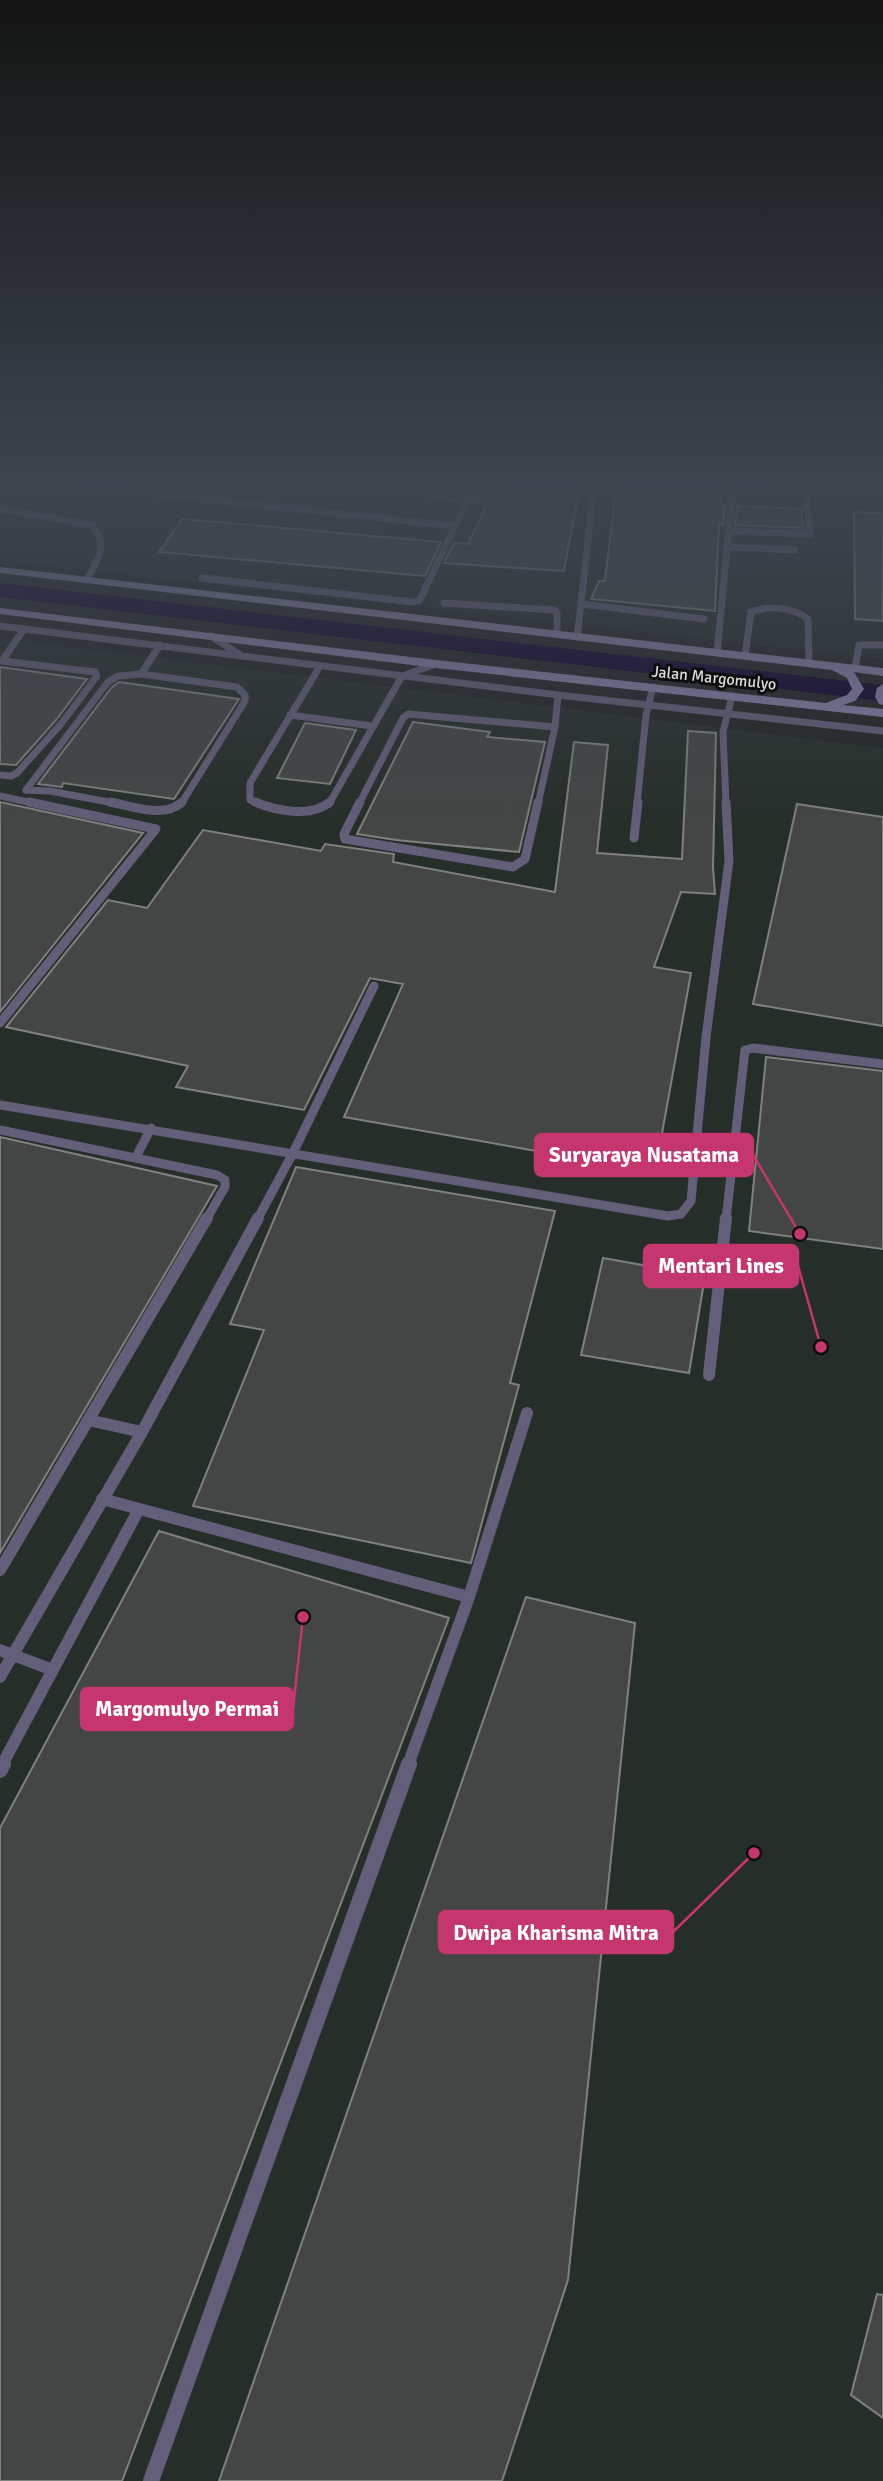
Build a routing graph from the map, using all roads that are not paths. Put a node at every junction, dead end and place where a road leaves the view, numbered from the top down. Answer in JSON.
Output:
{"nodes":[{"id":1,"x":276,"y":602,"type":"edge"},
{"id":2,"x":723,"y":602,"type":"edge"},
{"id":3,"x":444,"y":603,"type":"dead end"},
{"id":4,"x":581,"y":604,"type":"joint"},
{"id":5,"x":0,"y":611,"type":"edge"},
{"id":6,"x":704,"y":619,"type":"dead end"},
{"id":7,"x":0,"y":626,"type":"edge"},
{"id":8,"x":24,"y":629,"type":"junction"},
{"id":9,"x":557,"y":634,"type":"junction"},
{"id":10,"x":211,"y":636,"type":"junction"},
{"id":11,"x":578,"y":637,"type":"junction"},
{"id":12,"x":160,"y":645,"type":"junction"},
{"id":13,"x":883,"y":645,"type":"edge"},
{"id":14,"x":717,"y":653,"type":"junction"},
{"id":15,"x":745,"y":656,"type":"junction"},
{"id":16,"x":242,"y":657,"type":"junction"},
{"id":17,"x":1,"y":661,"type":"edge"},
{"id":18,"x":809,"y":663,"type":"junction"},
{"id":19,"x":436,"y":664,"type":"junction"},
{"id":20,"x":320,"y":666,"type":"junction"},
{"id":21,"x":850,"y":670,"type":"junction"},
{"id":22,"x":883,"y":671,"type":"edge"},
{"id":23,"x":141,"y":674,"type":"junction"},
{"id":24,"x":402,"y":676,"type":"junction"},
{"id":25,"x":653,"y":687,"type":"junction"},
{"id":26,"x":883,"y":688,"type":"edge"},
{"id":27,"x":558,"y":695,"type":"junction"},
{"id":28,"x":732,"y":696,"type":"junction"},
{"id":29,"x":883,"y":701,"type":"edge"},
{"id":30,"x":649,"y":706,"type":"junction"},
{"id":31,"x":829,"y":706,"type":"junction"},
{"id":32,"x":726,"y":713,"type":"junction"},
{"id":33,"x":883,"y":713,"type":"edge"},
{"id":34,"x":290,"y":715,"type":"junction"},
{"id":35,"x":372,"y":726,"type":"junction"},
{"id":36,"x":555,"y":727,"type":"junction"},
{"id":37,"x":883,"y":731,"type":"edge"},
{"id":38,"x":0,"y":775,"type":"edge"},
{"id":39,"x":0,"y":796,"type":"edge"},
{"id":40,"x":634,"y":838,"type":"dead end"},
{"id":41,"x":374,"y":986,"type":"dead end"},
{"id":42,"x":0,"y":1023,"type":"edge"},
{"id":43,"x":883,"y":1064,"type":"edge"},
{"id":44,"x":0,"y":1105,"type":"edge"},
{"id":45,"x":151,"y":1129,"type":"junction"},
{"id":46,"x":0,"y":1130,"type":"edge"},
{"id":47,"x":293,"y":1153,"type":"junction"},
{"id":48,"x":136,"y":1157,"type":"junction"},
{"id":49,"x":709,"y":1375,"type":"dead end"},
{"id":50,"x":527,"y":1413,"type":"dead end"},
{"id":51,"x":89,"y":1420,"type":"junction"},
{"id":52,"x":142,"y":1432,"type":"junction"},
{"id":53,"x":102,"y":1499,"type":"junction"},
{"id":54,"x":139,"y":1509,"type":"junction"},
{"id":55,"x":0,"y":1570,"type":"edge"},
{"id":56,"x":469,"y":1597,"type":"junction"},
{"id":57,"x":7,"y":1652,"type":"edge"},
{"id":58,"x":53,"y":1670,"type":"junction"},
{"id":59,"x":0,"y":1677,"type":"edge"},
{"id":60,"x":0,"y":1769,"type":"edge"},
{"id":61,"x":151,"y":2481,"type":"edge"}],
"edges":[{"from":1,"to":9,"type":"main road","name":"Jalan Margomulyo"},
{"from":2,"to":14,"type":"lane"},
{"from":3,"to":9,"type":"lane"},
{"from":4,"to":6,"type":"lane"},
{"from":4,"to":11,"type":"lane"},
{"from":5,"to":10,"type":"main road","name":"Jalan Margomulyo"},
{"from":7,"to":8,"type":"lane"},
{"from":8,"to":12,"type":"lane"},
{"from":8,"to":17,"type":"lane"},
{"from":9,"to":11,"type":"main road","name":"Jalan Margomulyo"},
{"from":10,"to":16,"type":"lane"},
{"from":10,"to":19,"type":"main road","name":"Jalan Margomulyo"},
{"from":11,"to":14,"type":"main road","name":"Jalan Margomulyo"},
{"from":12,"to":16,"type":"lane"},
{"from":12,"to":23,"type":"lane"},
{"from":13,"to":21,"type":"lane"},
{"from":14,"to":15,"type":"main road","name":"Jalan Margomulyo"},
{"from":15,"to":18,"type":"main road","name":"Jalan Margomulyo"},
{"from":15,"to":18,"type":"lane"},
{"from":16,"to":20,"type":"lane"},
{"from":17,"to":38,"type":"lane"},
{"from":18,"to":21,"type":"main road","name":"Jalan Margomulyo"},
{"from":19,"to":24,"type":"lane"},
{"from":19,"to":25,"type":"main road","name":"Jalan Margomulyo"},
{"from":20,"to":24,"type":"lane"},
{"from":20,"to":34,"type":"lane"},
{"from":21,"to":22,"type":"main road"},
{"from":21,"to":31,"type":"main road"},
{"from":23,"to":23,"type":"lane"},
{"from":24,"to":27,"type":"lane"},
{"from":24,"to":35,"type":"lane"},
{"from":25,"to":28,"type":"main road","name":"Jalan Margomulyo"},
{"from":25,"to":30,"type":"lane"},
{"from":26,"to":29,"type":"main road"},
{"from":27,"to":30,"type":"lane"},
{"from":27,"to":36,"type":"lane"},
{"from":28,"to":31,"type":"main road","name":"Jalan Margomulyo"},
{"from":28,"to":32,"type":"lane"},
{"from":30,"to":32,"type":"lane"},
{"from":30,"to":40,"type":"lane"},
{"from":31,"to":33,"type":"main road","name":"Jalan Margomulyo"},
{"from":32,"to":37,"type":"lane"},
{"from":32,"to":47,"type":"lane"},
{"from":34,"to":35,"type":"lane"},
{"from":34,"to":35,"type":"lane"},
{"from":36,"to":36,"type":"lane"},
{"from":39,"to":42,"type":"lane"},
{"from":41,"to":47,"type":"lane"},
{"from":43,"to":49,"type":"lane"},
{"from":44,"to":45,"type":"lane"},
{"from":45,"to":47,"type":"lane"},
{"from":45,"to":48,"type":"lane"},
{"from":46,"to":48,"type":"lane"},
{"from":47,"to":52,"type":"lane"},
{"from":48,"to":51,"type":"lane"},
{"from":50,"to":56,"type":"lane"},
{"from":51,"to":52,"type":"lane"},
{"from":51,"to":55,"type":"lane"},
{"from":52,"to":53,"type":"lane"},
{"from":53,"to":54,"type":"lane"},
{"from":53,"to":57,"type":"lane"},
{"from":54,"to":56,"type":"lane"},
{"from":54,"to":58,"type":"lane"},
{"from":56,"to":61,"type":"lane"},
{"from":57,"to":58,"type":"lane"},
{"from":57,"to":59,"type":"lane"},
{"from":58,"to":60,"type":"lane"}]}
